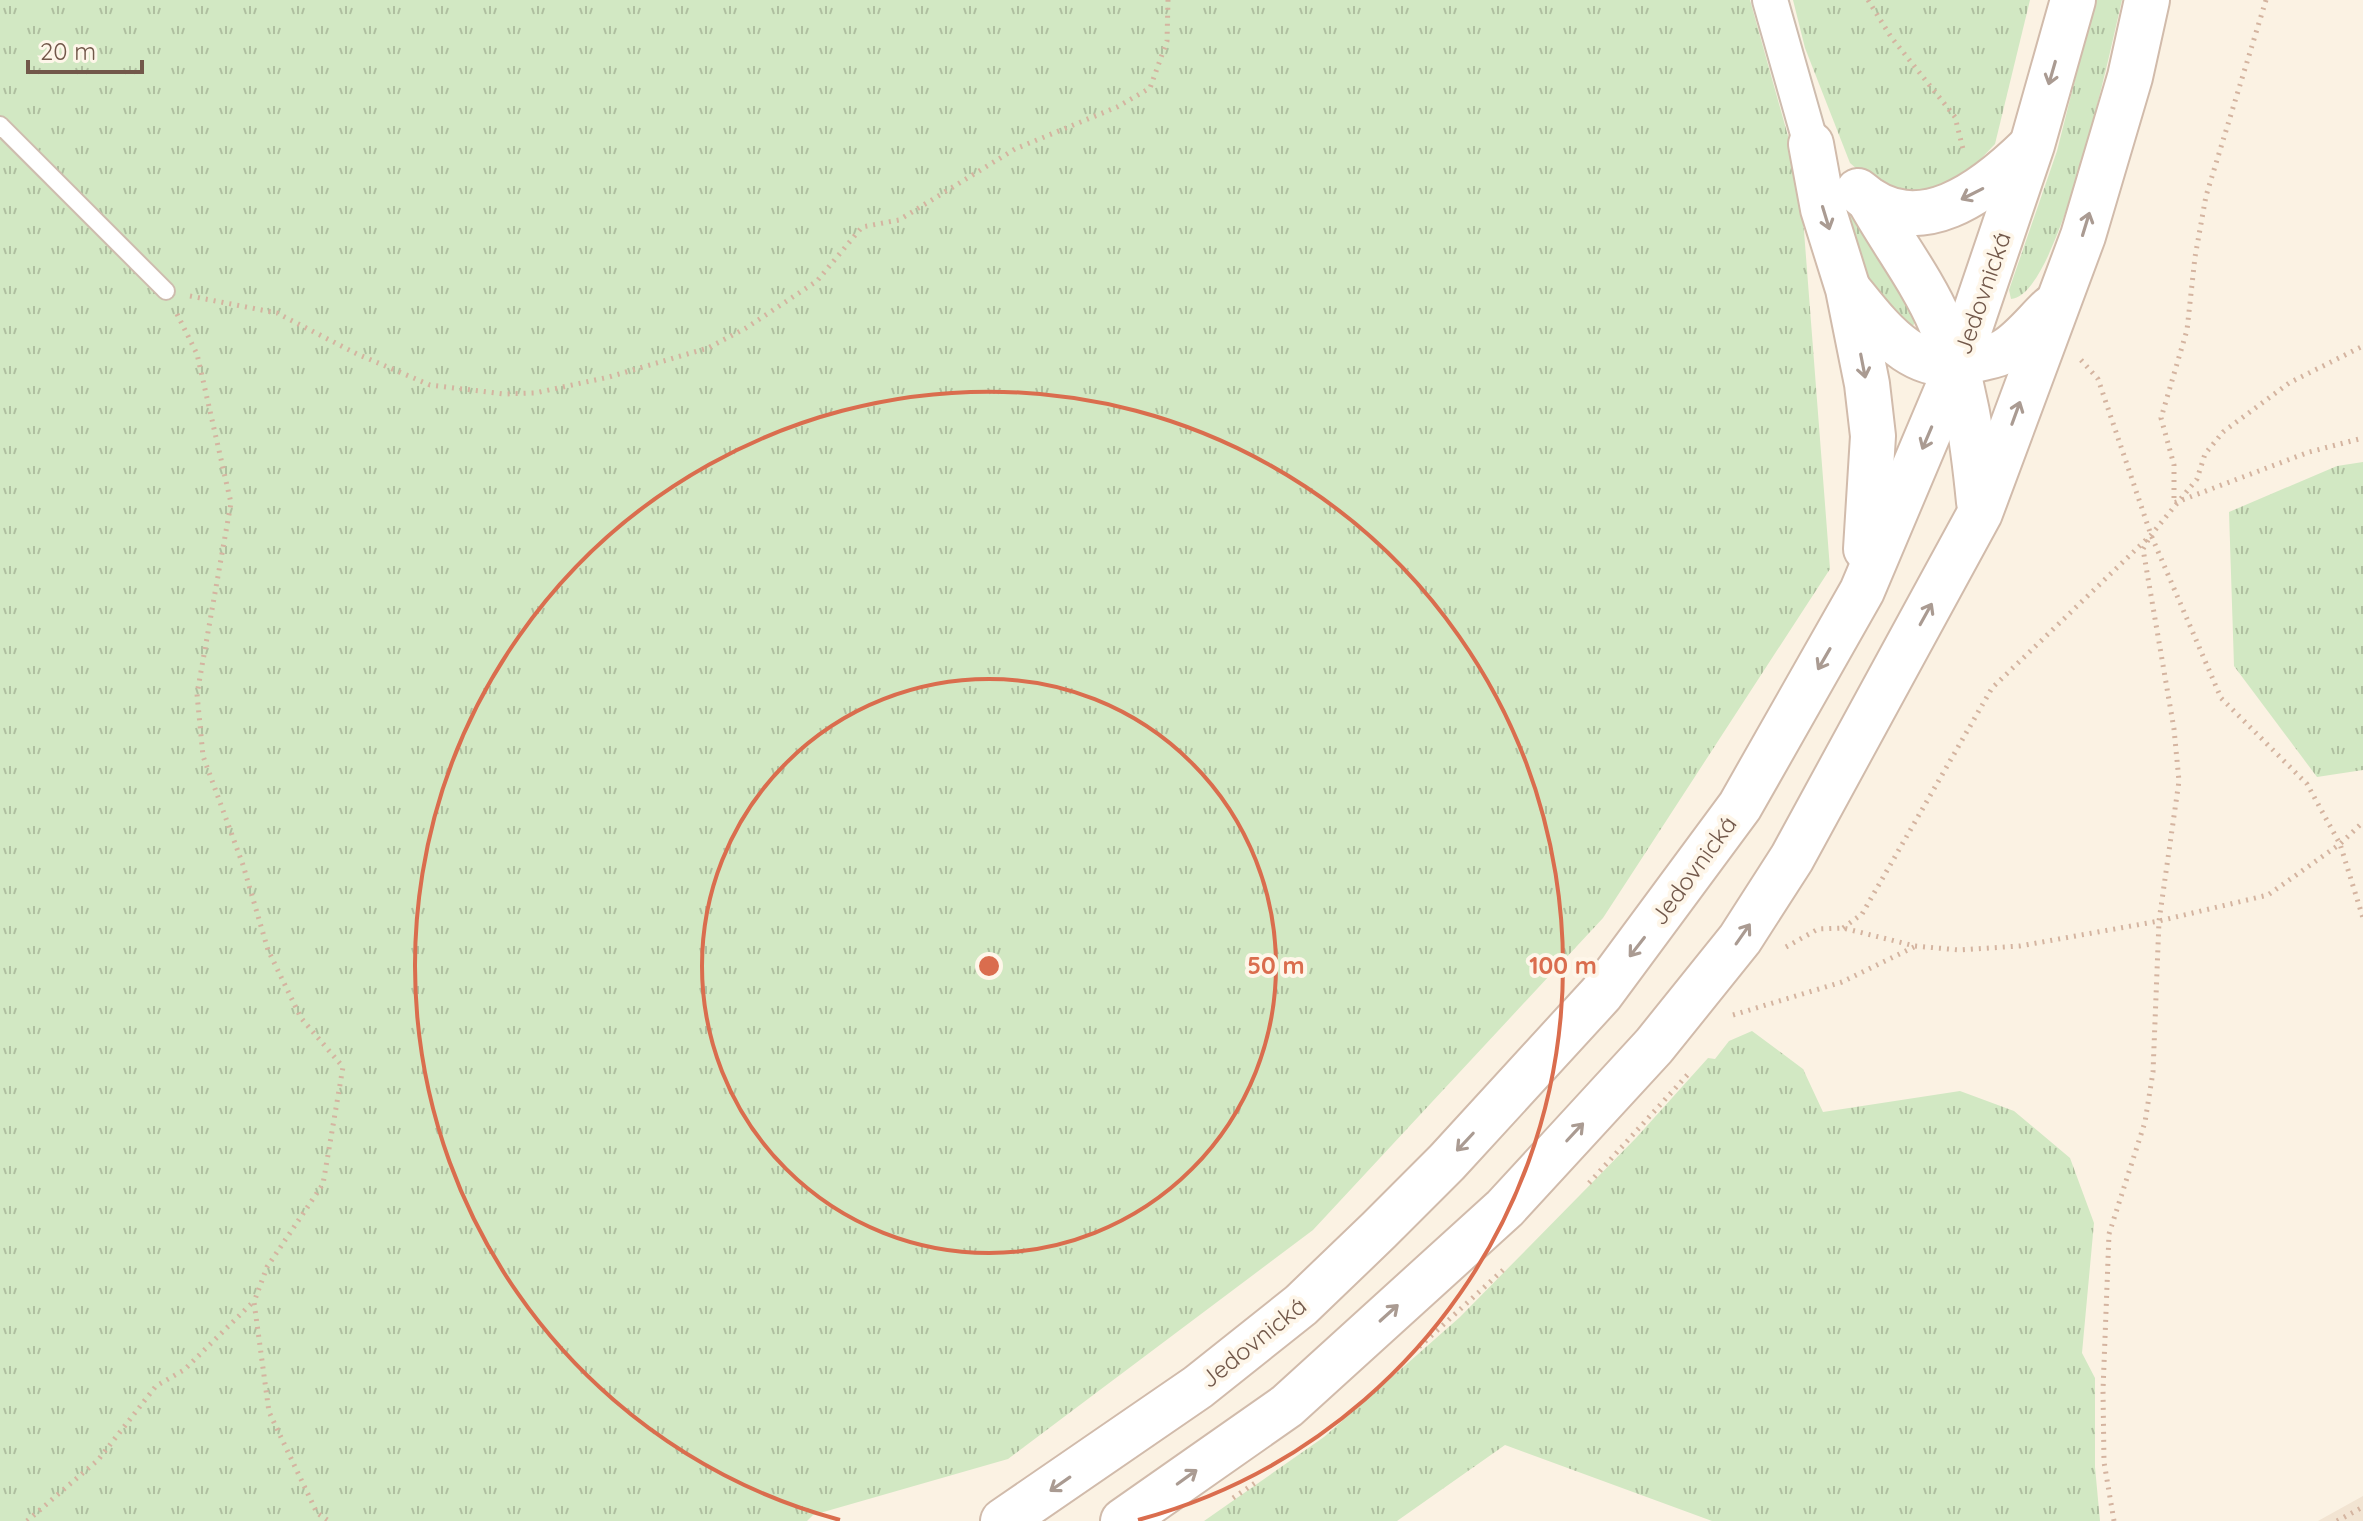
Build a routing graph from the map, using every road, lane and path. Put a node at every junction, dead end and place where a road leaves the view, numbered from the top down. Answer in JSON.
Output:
{"nodes":[{"id":1,"x":1168,"y":0,"type":"edge"},
{"id":2,"x":1770,"y":0,"type":"edge"},
{"id":3,"x":1868,"y":0,"type":"edge"},
{"id":4,"x":2073,"y":0,"type":"edge"},
{"id":5,"x":2147,"y":0,"type":"edge"},
{"id":6,"x":2266,"y":0,"type":"edge"},
{"id":7,"x":0,"y":125,"type":"edge"},
{"id":8,"x":1811,"y":144,"type":"junction"},
{"id":9,"x":2032,"y":145,"type":"junction"},
{"id":10,"x":1968,"y":196,"type":"junction"},
{"id":11,"x":1869,"y":200,"type":"junction"},
{"id":12,"x":1848,"y":289,"type":"junction"},
{"id":13,"x":166,"y":291,"type":"junction"},
{"id":14,"x":2061,"y":298,"type":"junction"},
{"id":15,"x":2363,"y":346,"type":"edge"},
{"id":16,"x":2041,"y":347,"type":"junction"},
{"id":17,"x":1957,"y":366,"type":"junction"},
{"id":18,"x":2363,"y":438,"type":"edge"},
{"id":19,"x":2174,"y":503,"type":"junction"},
{"id":20,"x":1980,"y":513,"type":"junction"},
{"id":21,"x":2151,"y":535,"type":"junction"},
{"id":22,"x":1862,"y":591,"type":"junction"},
{"id":23,"x":2363,"y":822,"type":"edge"},
{"id":24,"x":2340,"y":844,"type":"junction"},
{"id":25,"x":2363,"y":918,"type":"edge"},
{"id":26,"x":2159,"y":921,"type":"junction"},
{"id":27,"x":1843,"y":928,"type":"junction"},
{"id":28,"x":1915,"y":946,"type":"junction"},
{"id":29,"x":1777,"y":958,"type":"dead end"},
{"id":30,"x":1741,"y":1004,"type":"dead end"},
{"id":31,"x":1732,"y":1015,"type":"junction"},
{"id":32,"x":1723,"y":1027,"type":"dead end"},
{"id":33,"x":1696,"y":1064,"type":"dead end"},
{"id":34,"x":1579,"y":1193,"type":"dead end"},
{"id":35,"x":1509,"y":1265,"type":"dead end"},
{"id":36,"x":254,"y":1302,"type":"junction"},
{"id":37,"x":1410,"y":1354,"type":"dead end"},
{"id":38,"x":1268,"y":1472,"type":"dead end"},
{"id":39,"x":1224,"y":1504,"type":"dead end"},
{"id":40,"x":2363,"y":1507,"type":"edge"},
{"id":41,"x":27,"y":1521,"type":"edge"},
{"id":42,"x":329,"y":1521,"type":"edge"},
{"id":43,"x":1003,"y":1521,"type":"edge"},
{"id":44,"x":1123,"y":1521,"type":"edge"},
{"id":45,"x":2114,"y":1521,"type":"edge"},
{"id":46,"x":2337,"y":1521,"type":"edge"}],
"edges":[{"from":1,"to":13,"type":"path"},
{"from":2,"to":8,"type":"street"},
{"from":3,"to":10,"type":"path"},
{"from":4,"to":9,"type":"main road","name":"Jedovnická","one_way":true},
{"from":14,"to":5,"type":"main road","one_way":true},
{"from":6,"to":19,"type":"path"},
{"from":7,"to":13,"type":"lane"},
{"from":8,"to":11,"type":"main road"},
{"from":8,"to":12,"type":"main road","one_way":true},
{"from":9,"to":10,"type":"main road","one_way":true},
{"from":9,"to":17,"type":"main road","name":"Jedovnická"},
{"from":10,"to":11,"type":"main road"},
{"from":11,"to":17,"type":"main road"},
{"from":12,"to":17,"type":"main road"},
{"from":12,"to":22,"type":"main road","one_way":true},
{"from":13,"to":36,"type":"path"},
{"from":14,"to":16,"type":"main road"},
{"from":14,"to":17,"type":"main road"},
{"from":15,"to":19,"type":"path"},
{"from":20,"to":16,"type":"main road","one_way":true},
{"from":16,"to":21,"type":"path"},
{"from":17,"to":20,"type":"main road"},
{"from":17,"to":22,"type":"main road","name":"Jedovnická","one_way":true},
{"from":18,"to":19,"type":"path"},
{"from":19,"to":21,"type":"path"},
{"from":44,"to":20,"type":"main road","one_way":true},
{"from":21,"to":24,"type":"path"},
{"from":21,"to":26,"type":"path"},
{"from":21,"to":27,"type":"path"},
{"from":22,"to":43,"type":"main road","name":"Jedovnická","one_way":true},
{"from":23,"to":24,"type":"path"},
{"from":24,"to":25,"type":"path"},
{"from":24,"to":26,"type":"path"},
{"from":26,"to":28,"type":"path"},
{"from":26,"to":45,"type":"path"},
{"from":27,"to":28,"type":"path"},
{"from":27,"to":29,"type":"path"},
{"from":28,"to":31,"type":"path"},
{"from":30,"to":31,"type":"path"},
{"from":31,"to":32,"type":"path"},
{"from":33,"to":34,"type":"path"},
{"from":35,"to":37,"type":"path"},
{"from":36,"to":41,"type":"path"},
{"from":36,"to":42,"type":"path"},
{"from":38,"to":39,"type":"path"},
{"from":40,"to":46,"type":"path"}]}
